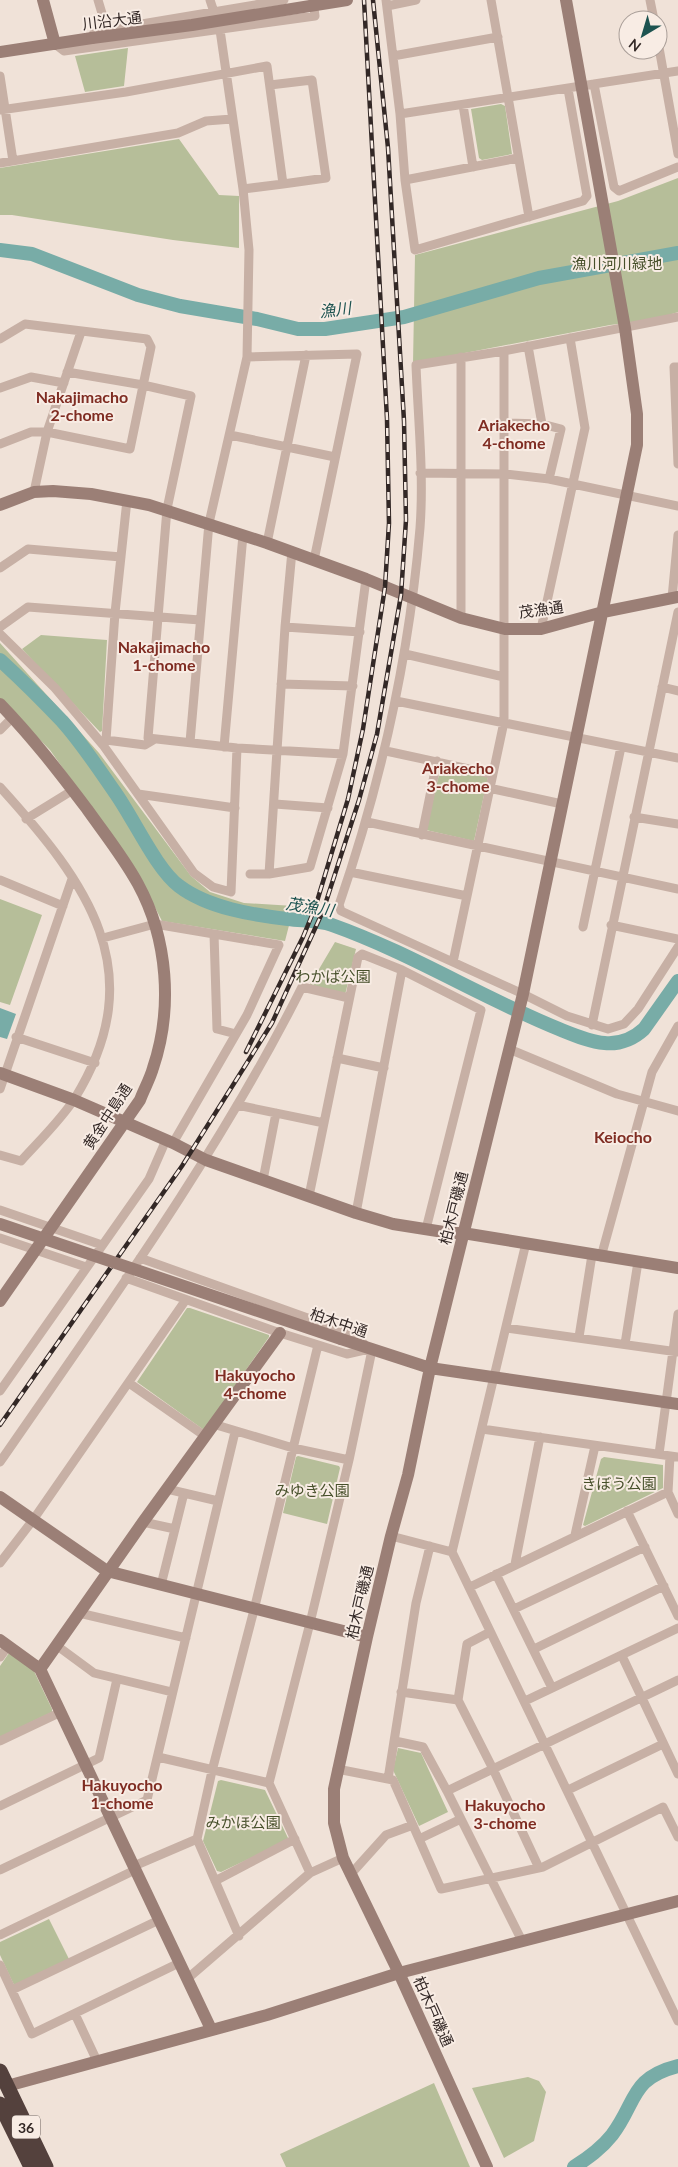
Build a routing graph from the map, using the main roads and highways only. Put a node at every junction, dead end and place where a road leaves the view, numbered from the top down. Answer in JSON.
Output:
{"nodes":[{"id":1,"x":0,"y":2071,"type":"edge"},
{"id":2,"x":0,"y":2104,"type":"edge"},
{"id":3,"x":32,"y":2167,"type":"edge"},
{"id":4,"x":46,"y":2167,"type":"edge"}],
"edges":[{"from":1,"to":4,"type":"highway","number":"36"},
{"from":2,"to":3,"type":"highway","number":"36"}]}
